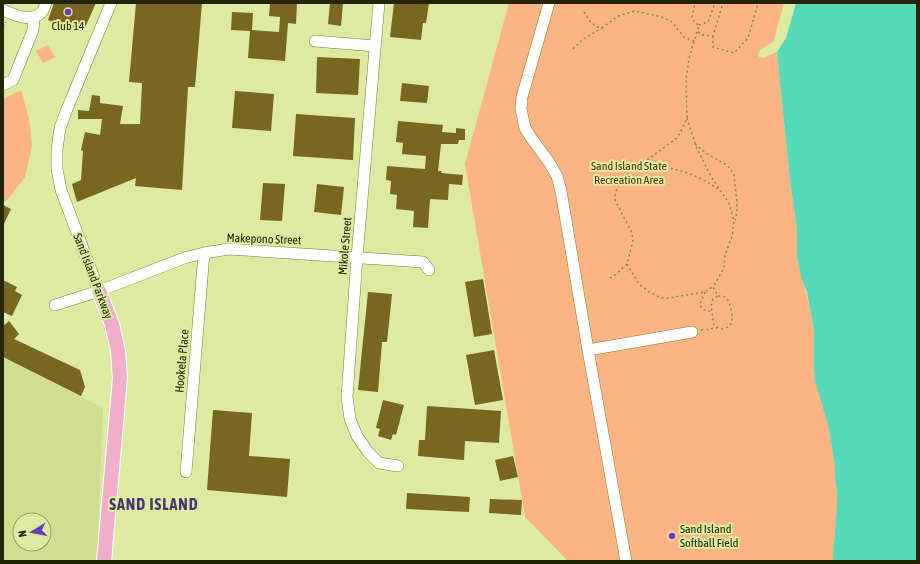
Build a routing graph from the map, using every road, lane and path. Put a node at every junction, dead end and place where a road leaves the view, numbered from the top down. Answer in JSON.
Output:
{"nodes":[{"id":1,"x":46,"y":3,"type":"edge"},
{"id":2,"x":111,"y":3,"type":"edge"},
{"id":3,"x":379,"y":3,"type":"edge"},
{"id":4,"x":549,"y":3,"type":"edge"},
{"id":5,"x":695,"y":3,"type":"edge"},
{"id":6,"x":715,"y":3,"type":"edge"},
{"id":7,"x":723,"y":3,"type":"edge"},
{"id":8,"x":758,"y":3,"type":"edge"},
{"id":9,"x":3,"y":10,"type":"edge"},
{"id":10,"x":584,"y":12,"type":"dead end"},
{"id":11,"x":30,"y":17,"type":"junction"},
{"id":12,"x":6,"y":22,"type":"dead end"},
{"id":13,"x":699,"y":25,"type":"junction"},
{"id":14,"x":3,"y":27,"type":"edge"},
{"id":15,"x":602,"y":28,"type":"junction"},
{"id":16,"x":697,"y":32,"type":"junction"},
{"id":17,"x":713,"y":36,"type":"junction"},
{"id":18,"x":315,"y":41,"type":"dead end"},
{"id":19,"x":694,"y":41,"type":"junction"},
{"id":20,"x":375,"y":46,"type":"junction"},
{"id":21,"x":573,"y":49,"type":"dead end"},
{"id":22,"x":3,"y":85,"type":"edge"},
{"id":23,"x":687,"y":118,"type":"junction"},
{"id":24,"x":695,"y":144,"type":"junction"},
{"id":25,"x":640,"y":166,"type":"junction"},
{"id":26,"x":720,"y":190,"type":"junction"},
{"id":27,"x":734,"y":221,"type":"junction"},
{"id":28,"x":204,"y":253,"type":"junction"},
{"id":29,"x":357,"y":257,"type":"junction"},
{"id":30,"x":627,"y":264,"type":"junction"},
{"id":31,"x":429,"y":270,"type":"dead end"},
{"id":32,"x":610,"y":278,"type":"dead end"},
{"id":33,"x":713,"y":287,"type":"junction"},
{"id":34,"x":99,"y":291,"type":"junction"},
{"id":35,"x":705,"y":292,"type":"junction"},
{"id":36,"x":718,"y":296,"type":"junction"},
{"id":37,"x":55,"y":305,"type":"dead end"},
{"id":38,"x":712,"y":311,"type":"junction"},
{"id":39,"x":717,"y":328,"type":"junction"},
{"id":40,"x":692,"y":332,"type":"joint"},
{"id":41,"x":588,"y":350,"type":"junction"},
{"id":42,"x":398,"y":466,"type":"dead end"},
{"id":43,"x":186,"y":472,"type":"dead end"},
{"id":44,"x":104,"y":561,"type":"edge"},
{"id":45,"x":626,"y":561,"type":"edge"}],
"edges":[{"from":1,"to":11,"type":"street"},
{"from":2,"to":34,"type":"street","name":"Sand Island Parkway"},
{"from":3,"to":20,"type":"street","name":"Mikole Street"},
{"from":4,"to":41,"type":"street"},
{"from":5,"to":13,"type":"path"},
{"from":6,"to":13,"type":"path"},
{"from":7,"to":17,"type":"path"},
{"from":8,"to":17,"type":"path"},
{"from":9,"to":11,"type":"street"},
{"from":10,"to":15,"type":"path"},
{"from":11,"to":22,"type":"street"},
{"from":12,"to":14,"type":"path"},
{"from":13,"to":16,"type":"path"},
{"from":15,"to":19,"type":"path"},
{"from":15,"to":21,"type":"path"},
{"from":16,"to":17,"type":"path"},
{"from":16,"to":19,"type":"path"},
{"from":18,"to":20,"type":"street"},
{"from":19,"to":23,"type":"path"},
{"from":20,"to":29,"type":"street","name":"Mikole Street"},
{"from":23,"to":24,"type":"path"},
{"from":23,"to":25,"type":"path"},
{"from":24,"to":26,"type":"path"},
{"from":24,"to":27,"type":"path"},
{"from":25,"to":26,"type":"path"},
{"from":25,"to":30,"type":"path"},
{"from":26,"to":27,"type":"path"},
{"from":27,"to":33,"type":"path"},
{"from":28,"to":29,"type":"street","name":"Makepono Street"},
{"from":28,"to":34,"type":"street","name":"Makepono Street"},
{"from":28,"to":43,"type":"street","name":"Hookela Place"},
{"from":29,"to":31,"type":"street","name":"Makepono Street"},
{"from":29,"to":42,"type":"street","name":"Mikole Street"},
{"from":30,"to":32,"type":"path"},
{"from":30,"to":35,"type":"path"},
{"from":33,"to":35,"type":"path"},
{"from":33,"to":36,"type":"path"},
{"from":34,"to":37,"type":"street","name":"Makepono Street"},
{"from":34,"to":44,"type":"main road","name":"Sand Island Parkway"},
{"from":35,"to":38,"type":"path"},
{"from":36,"to":38,"type":"path"},
{"from":36,"to":39,"type":"path"},
{"from":38,"to":39,"type":"path"},
{"from":39,"to":40,"type":"path"},
{"from":40,"to":41,"type":"street"},
{"from":41,"to":45,"type":"street"}]}
